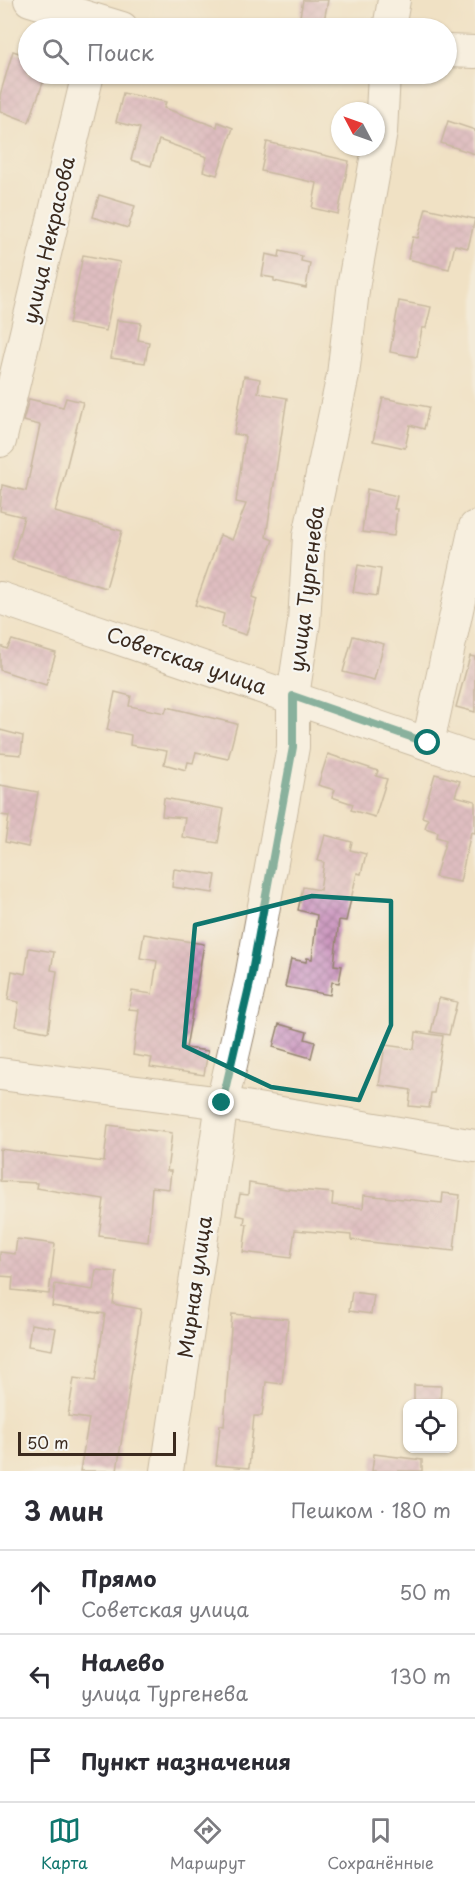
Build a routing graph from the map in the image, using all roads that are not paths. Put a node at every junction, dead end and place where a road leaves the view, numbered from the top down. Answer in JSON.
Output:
{"nodes":[{"id":1,"x":30,"y":0,"type":"edge"},
{"id":2,"x":394,"y":0,"type":"edge"},
{"id":3,"x":83,"y":18,"type":"edge"},
{"id":4,"x":391,"y":18,"type":"edge"},
{"id":5,"x":457,"y":51,"type":"edge"},
{"id":6,"x":475,"y":52,"type":"edge"},
{"id":7,"x":86,"y":84,"type":"edge"},
{"id":8,"x":383,"y":84,"type":"edge"},
{"id":9,"x":0,"y":441,"type":"edge"},
{"id":10,"x":475,"y":527,"type":"edge"},
{"id":11,"x":0,"y":598,"type":"edge"},
{"id":12,"x":293,"y":696,"type":"junction"},
{"id":13,"x":428,"y":743,"type":"junction"},
{"id":14,"x":475,"y":760,"type":"edge"},
{"id":15,"x":0,"y":1074,"type":"edge"},
{"id":16,"x":222,"y":1103,"type":"junction"},
{"id":17,"x":475,"y":1146,"type":"edge"},
{"id":18,"x":167,"y":1471,"type":"edge"}],
"edges":[{"from":1,"to":3,"type":"street"},
{"from":2,"to":4,"type":"street"},
{"from":5,"to":6,"type":"street"},
{"from":7,"to":9,"type":"street","name":"улица Некрасова"},
{"from":8,"to":12,"type":"street","name":"улица Тургенева"},
{"from":10,"to":13,"type":"street"},
{"from":11,"to":12,"type":"street","name":"Советская улица"},
{"from":12,"to":13,"type":"street","name":"Советская улица"},
{"from":12,"to":16,"type":"street","name":"улица Тургенева"},
{"from":13,"to":14,"type":"street","name":"Советская улица"},
{"from":15,"to":16,"type":"street"},
{"from":16,"to":17,"type":"street"},
{"from":16,"to":18,"type":"street","name":"Мирная улица"}]}
